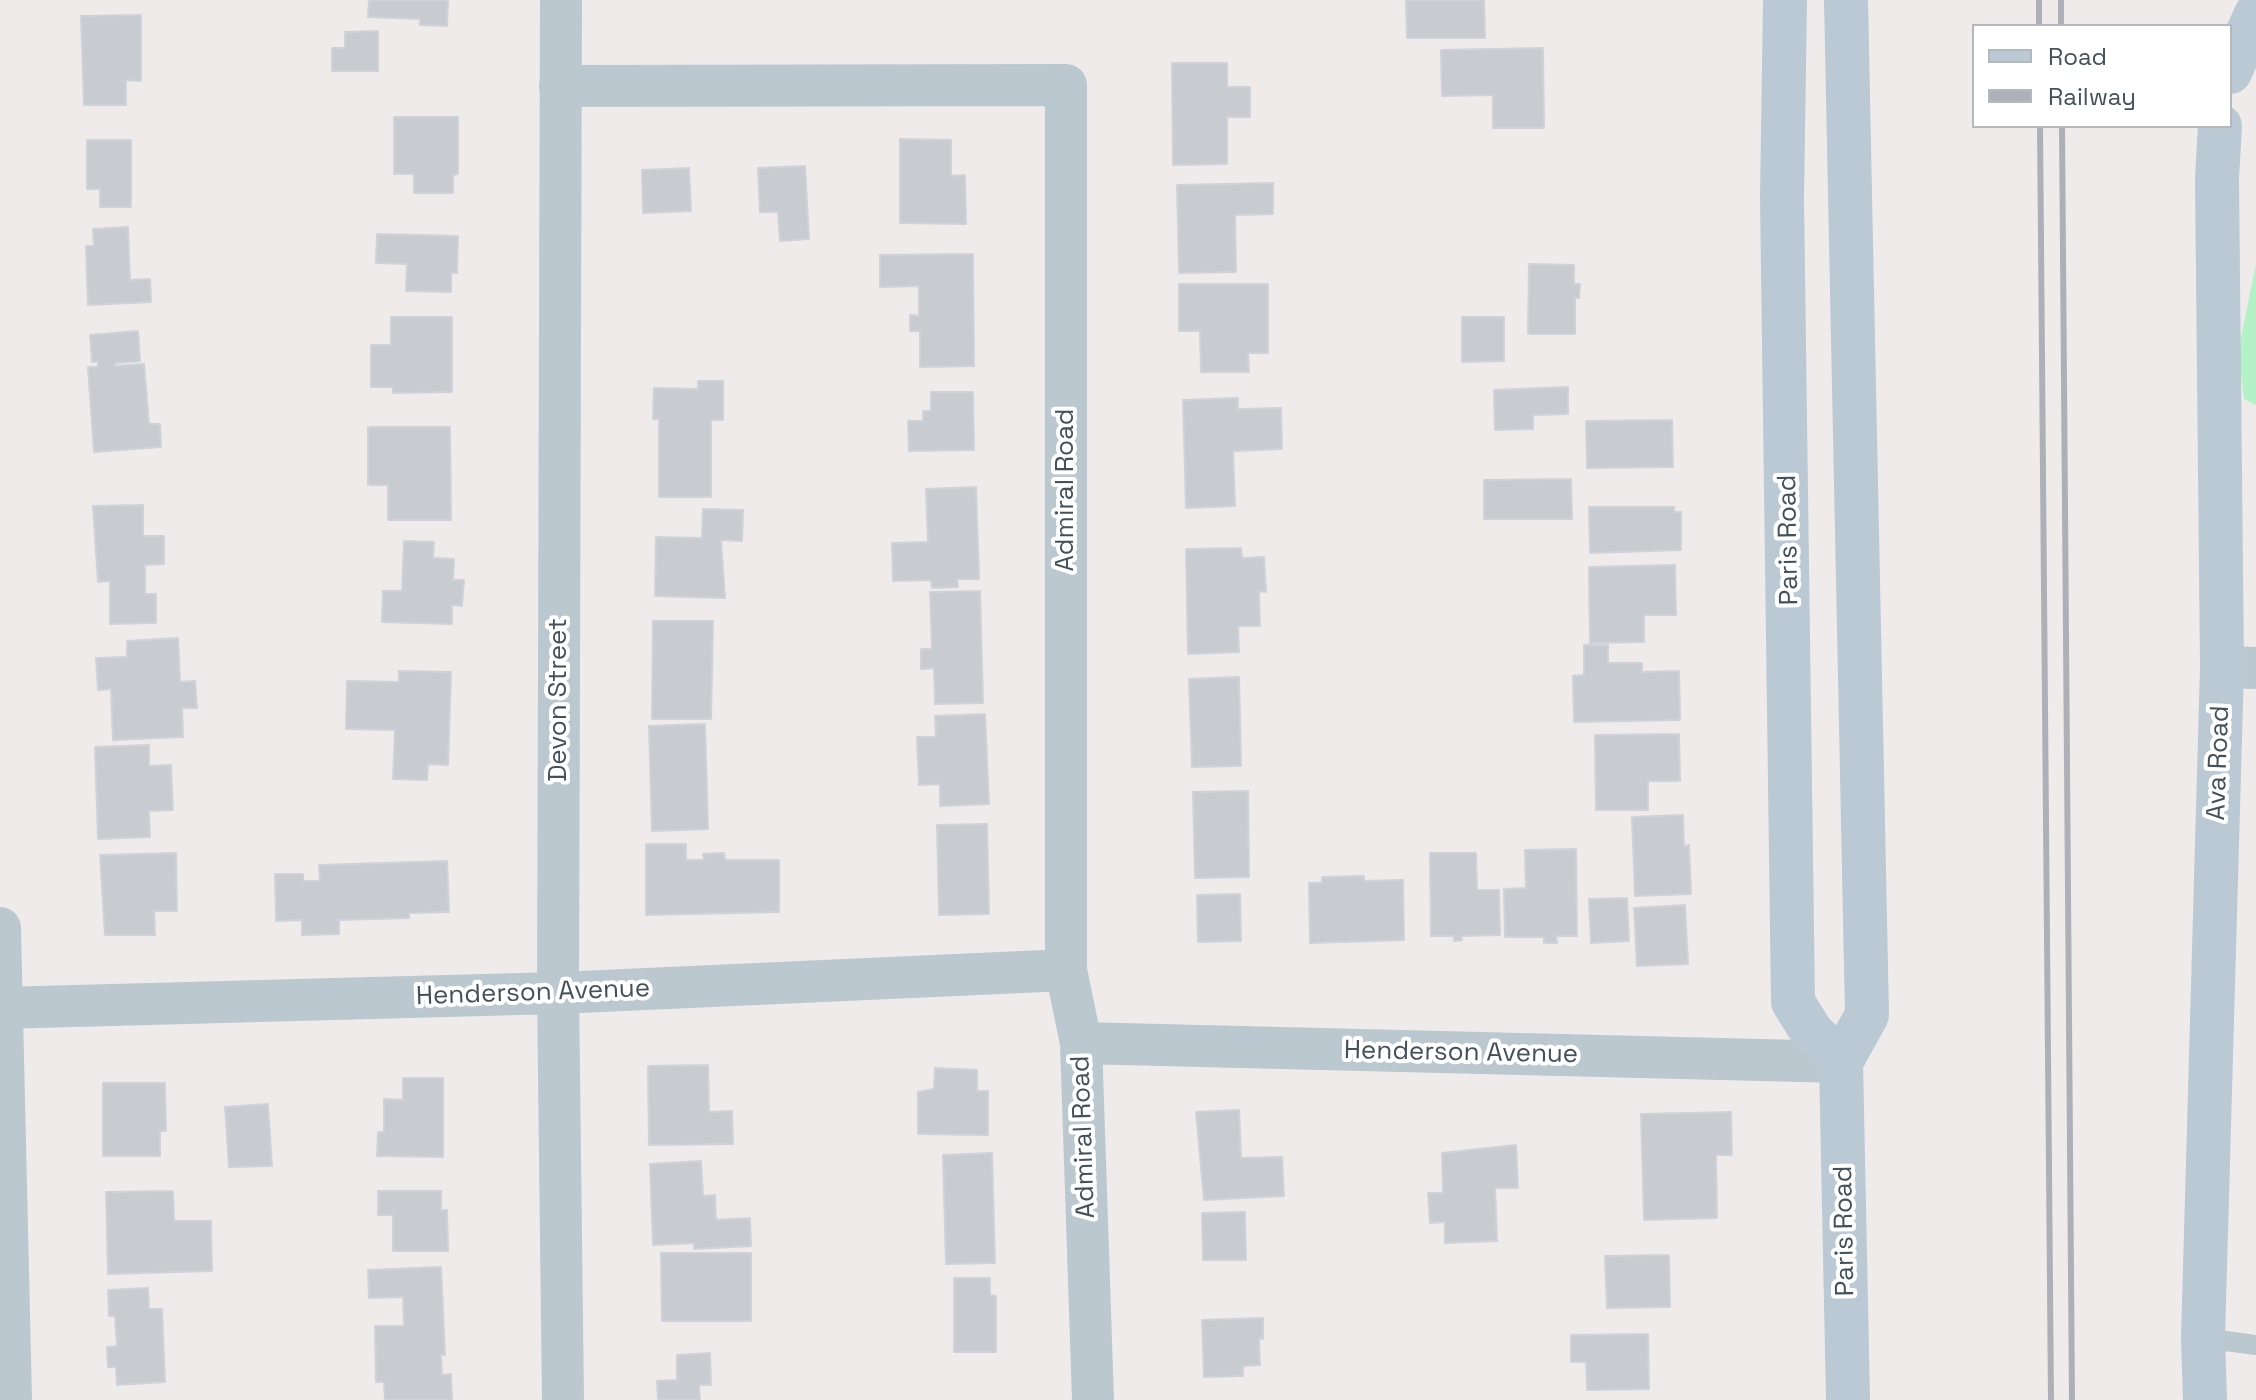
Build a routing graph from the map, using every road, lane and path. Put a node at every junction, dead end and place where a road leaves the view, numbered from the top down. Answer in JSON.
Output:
{"nodes":[{"id":1,"x":561,"y":0,"type":"edge"},
{"id":2,"x":1785,"y":0,"type":"edge"},
{"id":3,"x":1846,"y":0,"type":"edge"},
{"id":4,"x":2256,"y":14,"type":"edge"},
{"id":5,"x":2232,"y":68,"type":"edge"},
{"id":6,"x":560,"y":86,"type":"junction"},
{"id":7,"x":2220,"y":128,"type":"edge"},
{"id":8,"x":2239,"y":668,"type":"edge"},
{"id":9,"x":0,"y":928,"type":"edge"},
{"id":10,"x":1066,"y":970,"type":"junction"},
{"id":11,"x":558,"y":993,"type":"junction"},
{"id":12,"x":1,"y":1008,"type":"edge"},
{"id":13,"x":1081,"y":1043,"type":"junction"},
{"id":14,"x":1841,"y":1062,"type":"junction"},
{"id":15,"x":2203,"y":1338,"type":"junction"},
{"id":16,"x":2256,"y":1345,"type":"edge"},
{"id":17,"x":11,"y":1400,"type":"edge"},
{"id":18,"x":563,"y":1400,"type":"edge"},
{"id":19,"x":1093,"y":1400,"type":"edge"},
{"id":20,"x":1848,"y":1400,"type":"edge"},
{"id":21,"x":2205,"y":1400,"type":"edge"}],
"edges":[{"from":1,"to":6,"type":"street","name":"Devon Street"},
{"from":2,"to":14,"type":"main road","name":"Paris Road"},
{"from":3,"to":14,"type":"main road"},
{"from":4,"to":5,"type":"main road"},
{"from":6,"to":10,"type":"street","name":"Admiral Road"},
{"from":6,"to":11,"type":"street","name":"Devon Street"},
{"from":7,"to":8,"type":"main road","name":"Ava Road"},
{"from":8,"to":15,"type":"main road","name":"Ava Road"},
{"from":9,"to":12,"type":"street"},
{"from":10,"to":11,"type":"street","name":"Henderson Avenue"},
{"from":10,"to":13,"type":"street","name":"Admiral Road"},
{"from":11,"to":12,"type":"street","name":"Henderson Avenue"},
{"from":11,"to":18,"type":"street","name":"Devon Street"},
{"from":12,"to":17,"type":"street"},
{"from":13,"to":14,"type":"street","name":"Henderson Avenue"},
{"from":13,"to":19,"type":"street","name":"Admiral Road"},
{"from":14,"to":20,"type":"main road","name":"Paris Road"},
{"from":15,"to":16,"type":"lane"},
{"from":15,"to":21,"type":"main road","name":"Ava Road"}]}
